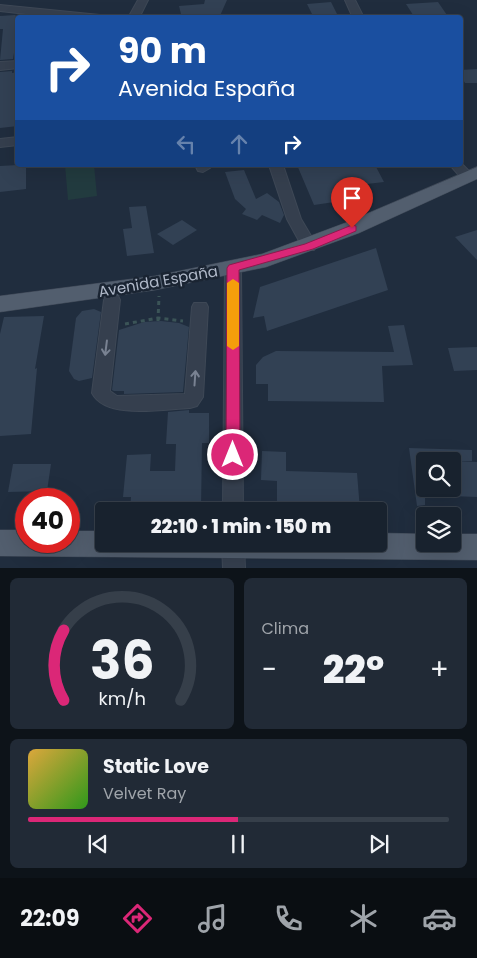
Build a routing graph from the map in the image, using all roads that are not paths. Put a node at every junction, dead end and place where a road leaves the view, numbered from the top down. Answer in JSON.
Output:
{"nodes":[{"id":1,"x":143,"y":0,"type":"edge"},
{"id":2,"x":350,"y":0,"type":"edge"},
{"id":3,"x":0,"y":8,"type":"edge"},
{"id":4,"x":70,"y":15,"type":"edge"},
{"id":5,"x":134,"y":15,"type":"edge"},
{"id":6,"x":358,"y":15,"type":"edge"},
{"id":7,"x":15,"y":64,"type":"edge"},
{"id":8,"x":0,"y":66,"type":"edge"},
{"id":9,"x":15,"y":141,"type":"edge"},
{"id":10,"x":0,"y":143,"type":"edge"},
{"id":11,"x":277,"y":167,"type":"edge"},
{"id":12,"x":467,"y":171,"type":"edge"},
{"id":13,"x":309,"y":246,"type":"junction"},
{"id":14,"x":233,"y":268,"type":"junction"},
{"id":15,"x":112,"y":300,"type":"dead end"},
{"id":16,"x":0,"y":304,"type":"edge"},
{"id":17,"x":200,"y":307,"type":"dead end"},
{"id":18,"x":233,"y":502,"type":"edge"},
{"id":19,"x":0,"y":543,"type":"edge"},
{"id":20,"x":477,"y":547,"type":"edge"},
{"id":21,"x":233,"y":553,"type":"edge"}],
"edges":[{"from":1,"to":5,"type":"street"},
{"from":2,"to":6,"type":"street"},
{"from":3,"to":4,"type":"street"},
{"from":7,"to":8,"type":"street"},
{"from":9,"to":10,"type":"street"},
{"from":11,"to":13,"type":"street"},
{"from":12,"to":13,"type":"main road","name":"Avenida España"},
{"from":13,"to":14,"type":"main road","name":"Avenida España"},
{"from":14,"to":16,"type":"main road","name":"Avenida España"},
{"from":14,"to":18,"type":"street"},
{"from":15,"to":17,"type":"street","one_way":true},
{"from":19,"to":21,"type":"main road"},
{"from":20,"to":21,"type":"main road"}]}
